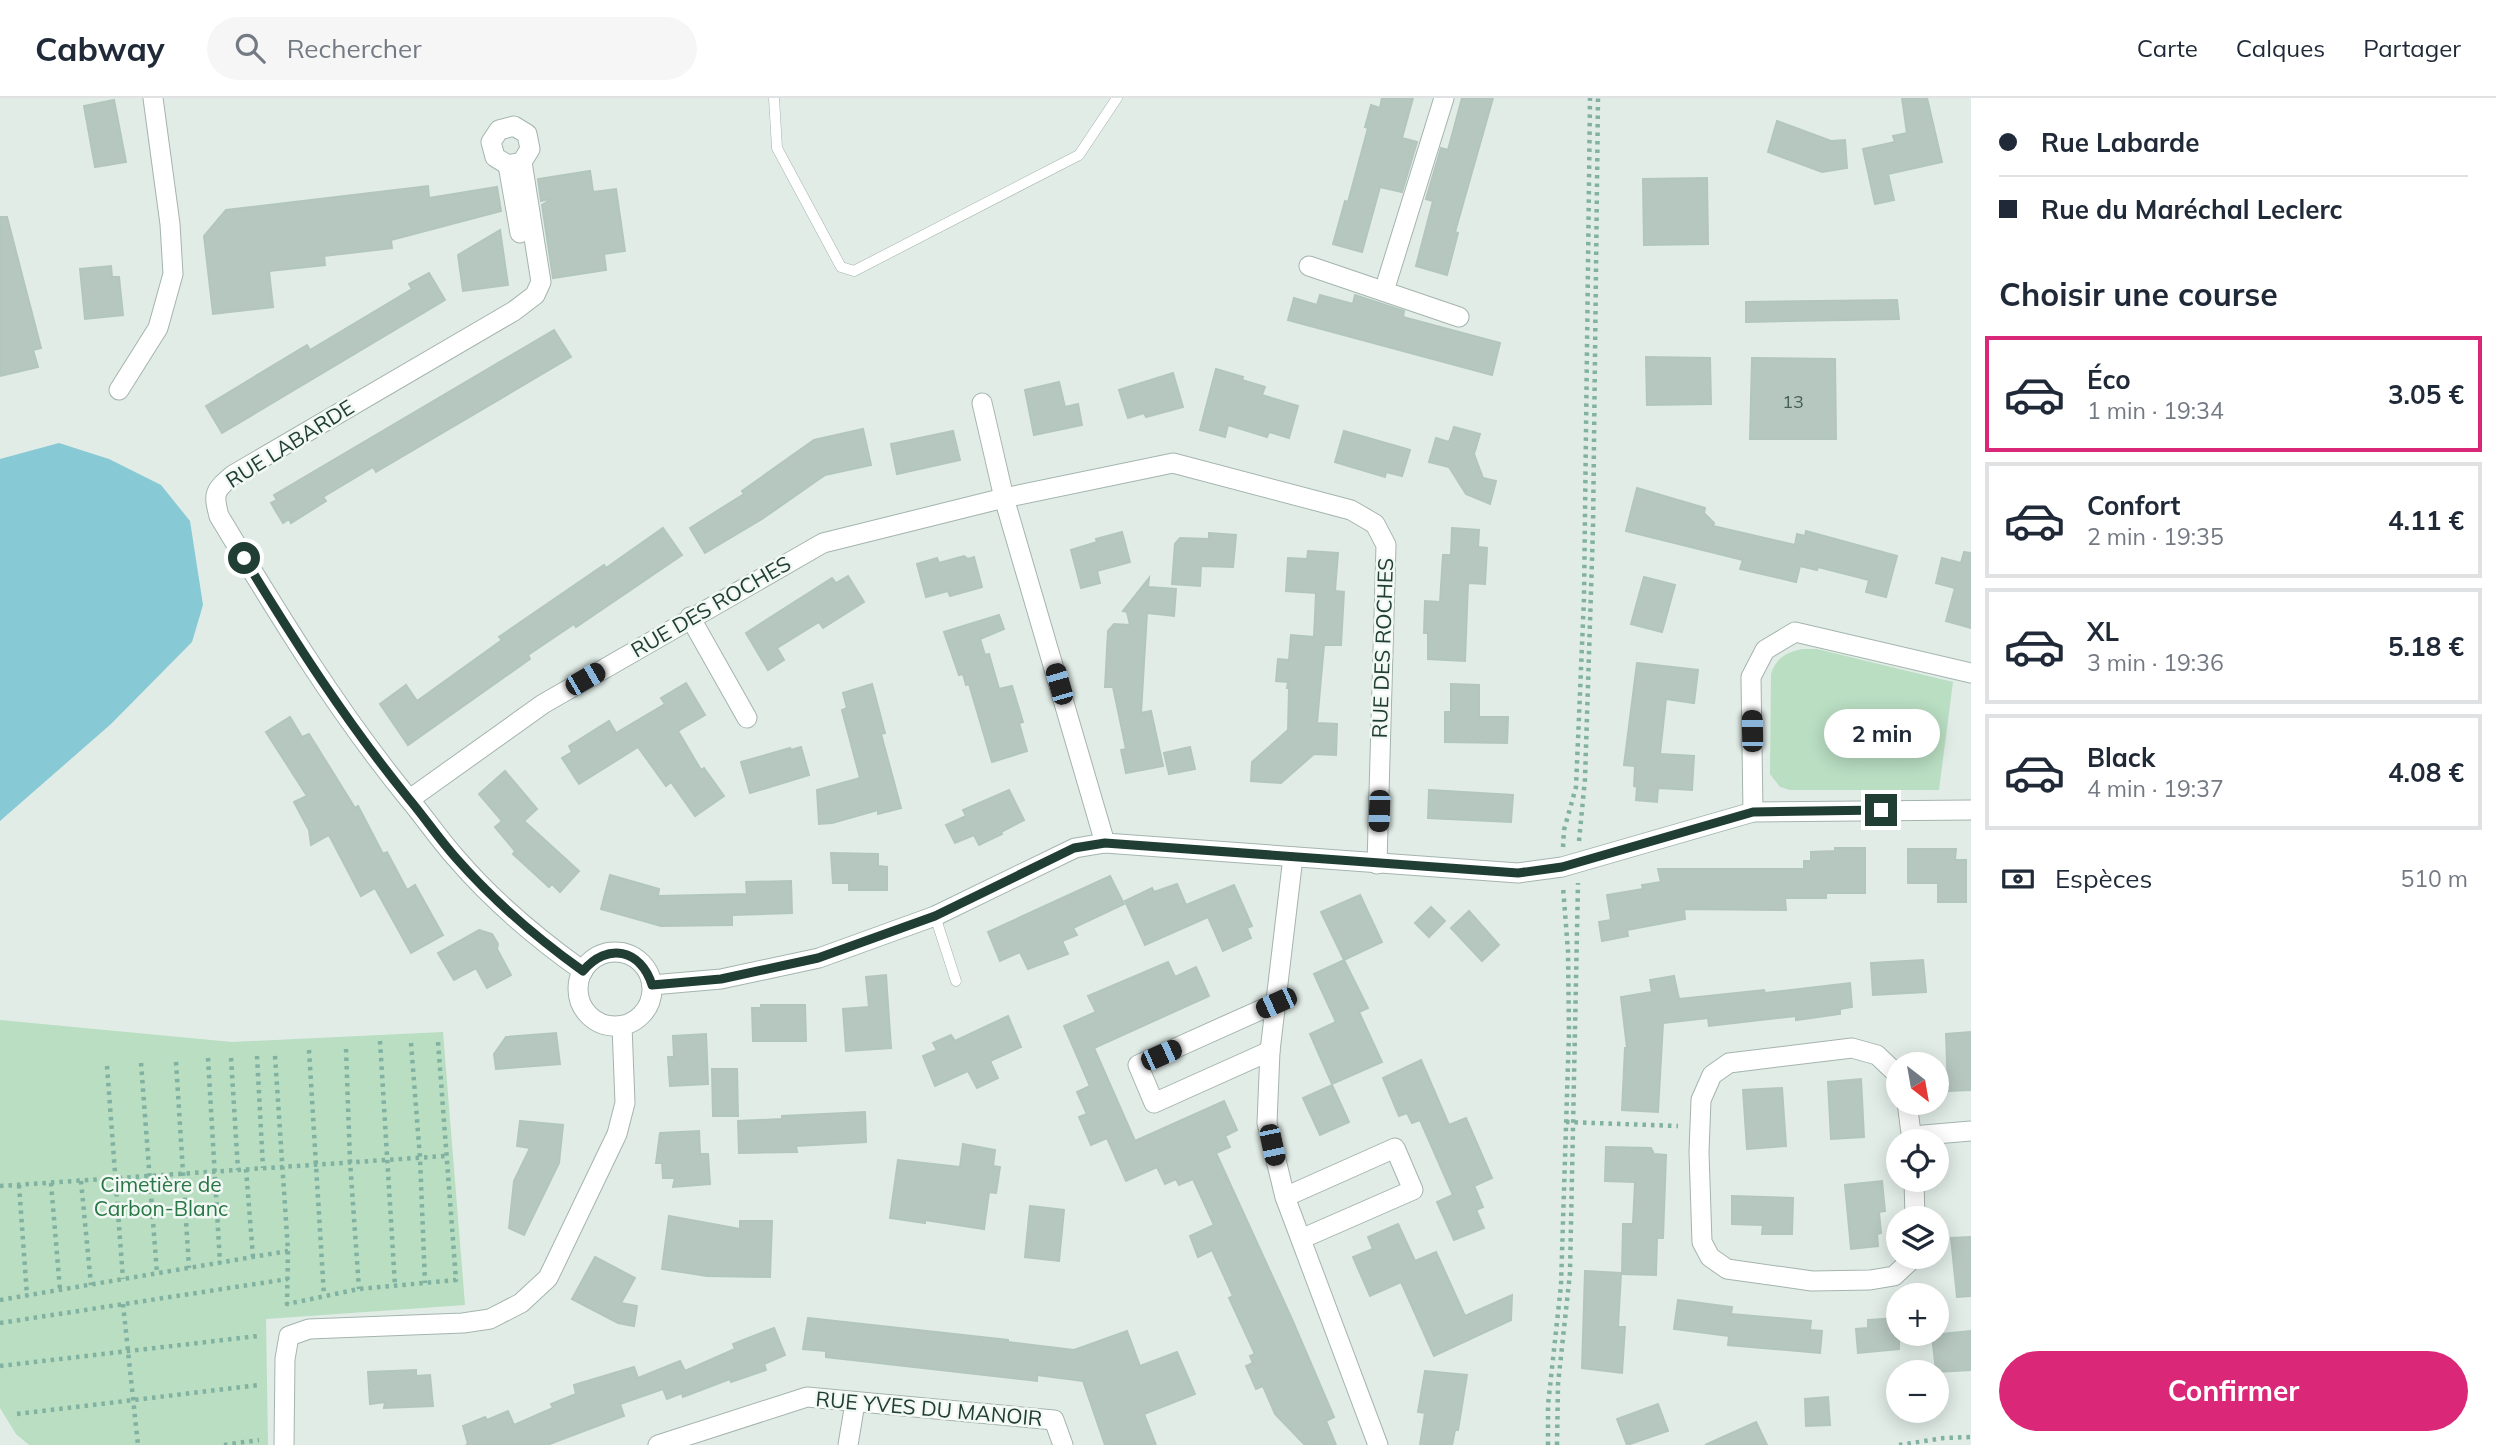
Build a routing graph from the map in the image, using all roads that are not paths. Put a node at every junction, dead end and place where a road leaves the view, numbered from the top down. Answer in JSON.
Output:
{"nodes":[{"id":1,"x":153,"y":98,"type":"edge"},
{"id":2,"x":774,"y":98,"type":"edge"},
{"id":3,"x":1117,"y":98,"type":"edge"},
{"id":4,"x":1444,"y":98,"type":"edge"},
{"id":5,"x":515,"y":163,"type":"dead end"},
{"id":6,"x":1309,"y":266,"type":"dead end"},
{"id":7,"x":1384,"y":291,"type":"junction"},
{"id":8,"x":1459,"y":317,"type":"dead end"},
{"id":9,"x":119,"y":390,"type":"dead end"},
{"id":10,"x":982,"y":403,"type":"dead end"},
{"id":11,"x":1004,"y":498,"type":"junction"},
{"id":12,"x":690,"y":618,"type":"junction"},
{"id":13,"x":1971,"y":673,"type":"edge"},
{"id":14,"x":747,"y":718,"type":"dead end"},
{"id":15,"x":410,"y":799,"type":"junction"},
{"id":16,"x":1971,"y":810,"type":"edge"},
{"id":17,"x":1753,"y":812,"type":"junction"},
{"id":18,"x":1105,"y":843,"type":"junction"},
{"id":19,"x":1293,"y":857,"type":"junction"},
{"id":20,"x":1377,"y":864,"type":"junction"},
{"id":21,"x":935,"y":916,"type":"junction"},
{"id":22,"x":583,"y":971,"type":"junction"},
{"id":23,"x":956,"y":981,"type":"dead end"},
{"id":24,"x":652,"y":985,"type":"junction"},
{"id":25,"x":1276,"y":1003,"type":"junction"},
{"id":26,"x":622,"y":1026,"type":"junction"},
{"id":27,"x":1270,"y":1051,"type":"junction"},
{"id":28,"x":1886,"y":1064,"type":"edge"},
{"id":29,"x":1971,"y":1131,"type":"edge"},
{"id":30,"x":1949,"y":1134,"type":"edge"},
{"id":31,"x":1285,"y":1196,"type":"junction"},
{"id":32,"x":1301,"y":1240,"type":"junction"},
{"id":33,"x":1902,"y":1269,"type":"edge"},
{"id":34,"x":855,"y":1403,"type":"junction"},
{"id":35,"x":284,"y":1445,"type":"edge"},
{"id":36,"x":658,"y":1445,"type":"edge"},
{"id":37,"x":848,"y":1445,"type":"edge"},
{"id":38,"x":1063,"y":1445,"type":"edge"},
{"id":39,"x":1378,"y":1445,"type":"edge"}],
"edges":[{"from":1,"to":9,"type":"street"},
{"from":2,"to":3,"type":"lane"},
{"from":4,"to":7,"type":"street"},
{"from":5,"to":15,"type":"street","name":"RUE LABARDE"},
{"from":6,"to":7,"type":"street"},
{"from":7,"to":8,"type":"street"},
{"from":10,"to":11,"type":"street"},
{"from":11,"to":12,"type":"street","name":"RUE DES ROCHES"},
{"from":11,"to":18,"type":"street"},
{"from":11,"to":20,"type":"street","name":"RUE DES ROCHES"},
{"from":12,"to":14,"type":"street"},
{"from":12,"to":15,"type":"street","name":"RUE DES ROCHES"},
{"from":13,"to":17,"type":"street"},
{"from":15,"to":22,"type":"street"},
{"from":16,"to":17,"type":"street"},
{"from":17,"to":20,"type":"street"},
{"from":18,"to":19,"type":"street"},
{"from":18,"to":21,"type":"street"},
{"from":19,"to":20,"type":"street"},
{"from":19,"to":25,"type":"street"},
{"from":21,"to":23,"type":"lane"},
{"from":21,"to":24,"type":"street"},
{"from":22,"to":24,"type":"street"},
{"from":22,"to":26,"type":"street"},
{"from":24,"to":26,"type":"street"},
{"from":25,"to":27,"type":"street"},
{"from":25,"to":27,"type":"street"},
{"from":26,"to":35,"type":"street"},
{"from":27,"to":31,"type":"street"},
{"from":28,"to":33,"type":"street"},
{"from":29,"to":30,"type":"street"},
{"from":31,"to":32,"type":"street"},
{"from":31,"to":32,"type":"street"},
{"from":32,"to":39,"type":"street"},
{"from":34,"to":36,"type":"street","name":"RUE YVES DU MANOIR"},
{"from":34,"to":37,"type":"street"},
{"from":34,"to":38,"type":"street","name":"RUE YVES DU MANOIR"}]}
